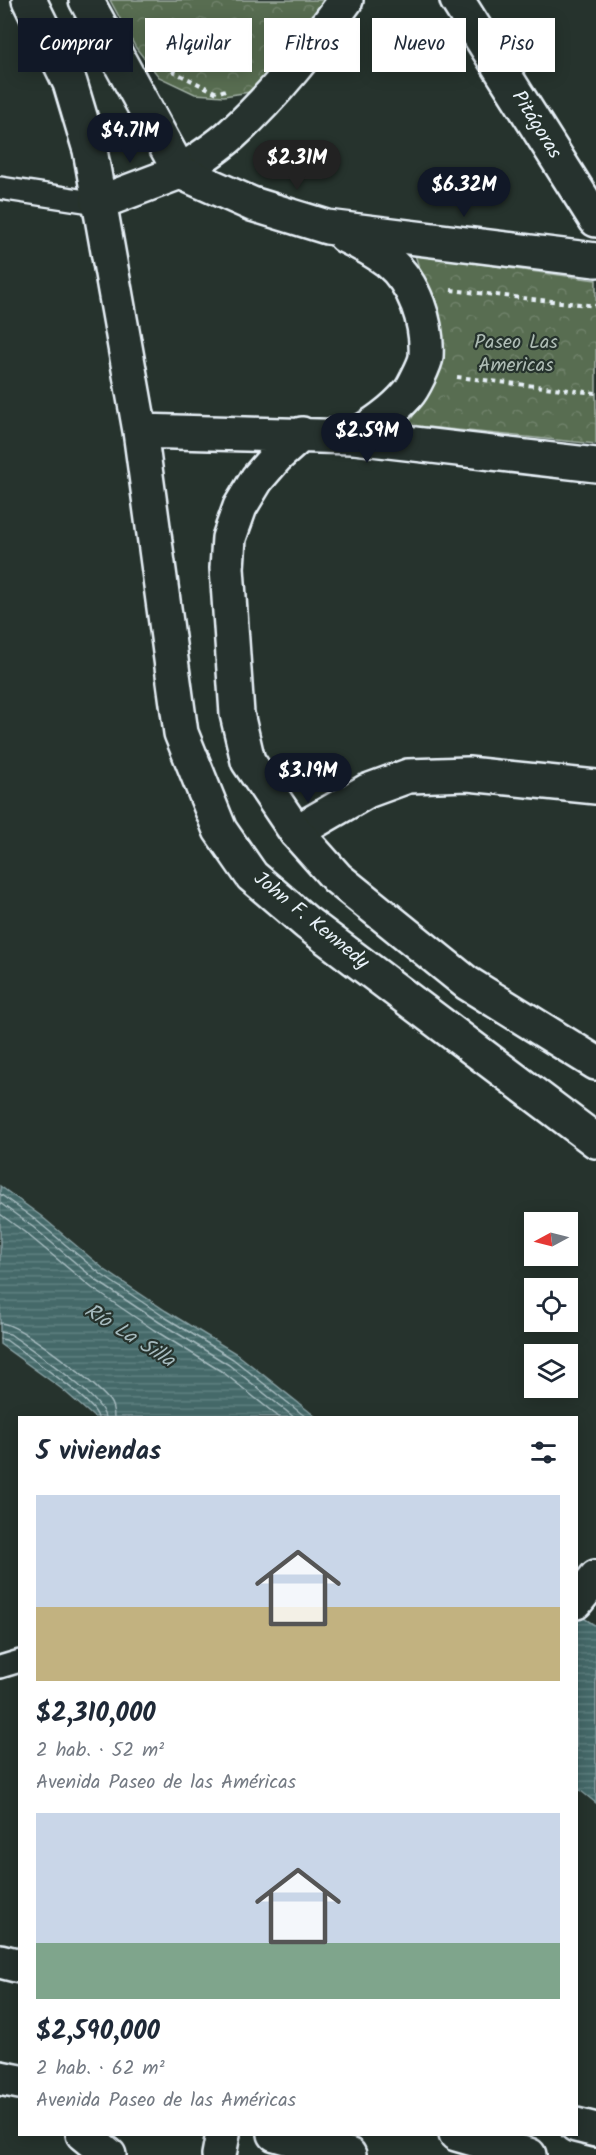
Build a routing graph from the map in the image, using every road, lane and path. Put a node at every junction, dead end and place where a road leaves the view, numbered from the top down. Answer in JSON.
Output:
{"nodes":[{"id":1,"x":29,"y":0,"type":"edge"},
{"id":2,"x":86,"y":0,"type":"edge"},
{"id":3,"x":346,"y":0,"type":"edge"},
{"id":4,"x":457,"y":0,"type":"edge"},
{"id":5,"x":174,"y":72,"type":"edge"},
{"id":6,"x":228,"y":89,"type":"dead end"},
{"id":7,"x":180,"y":172,"type":"junction"},
{"id":8,"x":0,"y":188,"type":"edge"},
{"id":9,"x":98,"y":202,"type":"junction"},
{"id":10,"x":596,"y":220,"type":"edge"},
{"id":11,"x":327,"y":227,"type":"junction"},
{"id":12,"x":596,"y":260,"type":"edge"},
{"id":13,"x":410,"y":286,"type":"junction"},
{"id":14,"x":596,"y":306,"type":"edge"},
{"id":15,"x":418,"y":373,"type":"junction"},
{"id":16,"x":596,"y":393,"type":"edge"},
{"id":17,"x":140,"y":430,"type":"junction"},
{"id":18,"x":302,"y":434,"type":"junction"},
{"id":19,"x":354,"y":437,"type":"junction"},
{"id":20,"x":596,"y":465,"type":"edge"},
{"id":21,"x":596,"y":787,"type":"edge"},
{"id":22,"x":296,"y":832,"type":"junction"},
{"id":23,"x":596,"y":1063,"type":"edge"},
{"id":24,"x":596,"y":1141,"type":"edge"},
{"id":25,"x":596,"y":1577,"type":"edge"},
{"id":26,"x":578,"y":1600,"type":"edge"},
{"id":27,"x":18,"y":1662,"type":"edge"},
{"id":28,"x":0,"y":1667,"type":"edge"},
{"id":29,"x":0,"y":1961,"type":"edge"},
{"id":30,"x":18,"y":1966,"type":"edge"},
{"id":31,"x":0,"y":2078,"type":"edge"},
{"id":32,"x":18,"y":2082,"type":"edge"},
{"id":33,"x":578,"y":2126,"type":"edge"},
{"id":34,"x":596,"y":2130,"type":"edge"},
{"id":35,"x":85,"y":2136,"type":"edge"},
{"id":36,"x":223,"y":2136,"type":"edge"},
{"id":37,"x":281,"y":2136,"type":"edge"},
{"id":38,"x":463,"y":2136,"type":"edge"},
{"id":39,"x":109,"y":2155,"type":"edge"},
{"id":40,"x":219,"y":2155,"type":"edge"},
{"id":41,"x":349,"y":2155,"type":"edge"},
{"id":42,"x":529,"y":2155,"type":"edge"}],
"edges":[{"from":1,"to":9,"type":"street","name":"John F. Kennedy"},
{"from":2,"to":7,"type":"street"},
{"from":3,"to":7,"type":"street"},
{"from":4,"to":10,"type":"street","name":"Pitágoras"},
{"from":5,"to":6,"type":"path"},
{"from":7,"to":9,"type":"street"},
{"from":7,"to":11,"type":"street"},
{"from":8,"to":9,"type":"lane"},
{"from":9,"to":17,"type":"street","name":"John F. Kennedy"},
{"from":11,"to":12,"type":"street"},
{"from":11,"to":13,"type":"street"},
{"from":13,"to":14,"type":"path"},
{"from":13,"to":15,"type":"street"},
{"from":15,"to":16,"type":"path"},
{"from":15,"to":19,"type":"street"},
{"from":17,"to":18,"type":"street"},
{"from":17,"to":24,"type":"street","name":"John F. Kennedy"},
{"from":18,"to":19,"type":"street"},
{"from":18,"to":22,"type":"street"},
{"from":19,"to":20,"type":"street"},
{"from":21,"to":22,"type":"street"},
{"from":22,"to":23,"type":"street"},
{"from":25,"to":26,"type":"street"},
{"from":27,"to":28,"type":"lane"},
{"from":29,"to":30,"type":"street"},
{"from":31,"to":32,"type":"street"},
{"from":33,"to":34,"type":"street"},
{"from":35,"to":39,"type":"street"},
{"from":36,"to":40,"type":"street"},
{"from":37,"to":41,"type":"street"},
{"from":38,"to":42,"type":"street"}]}
